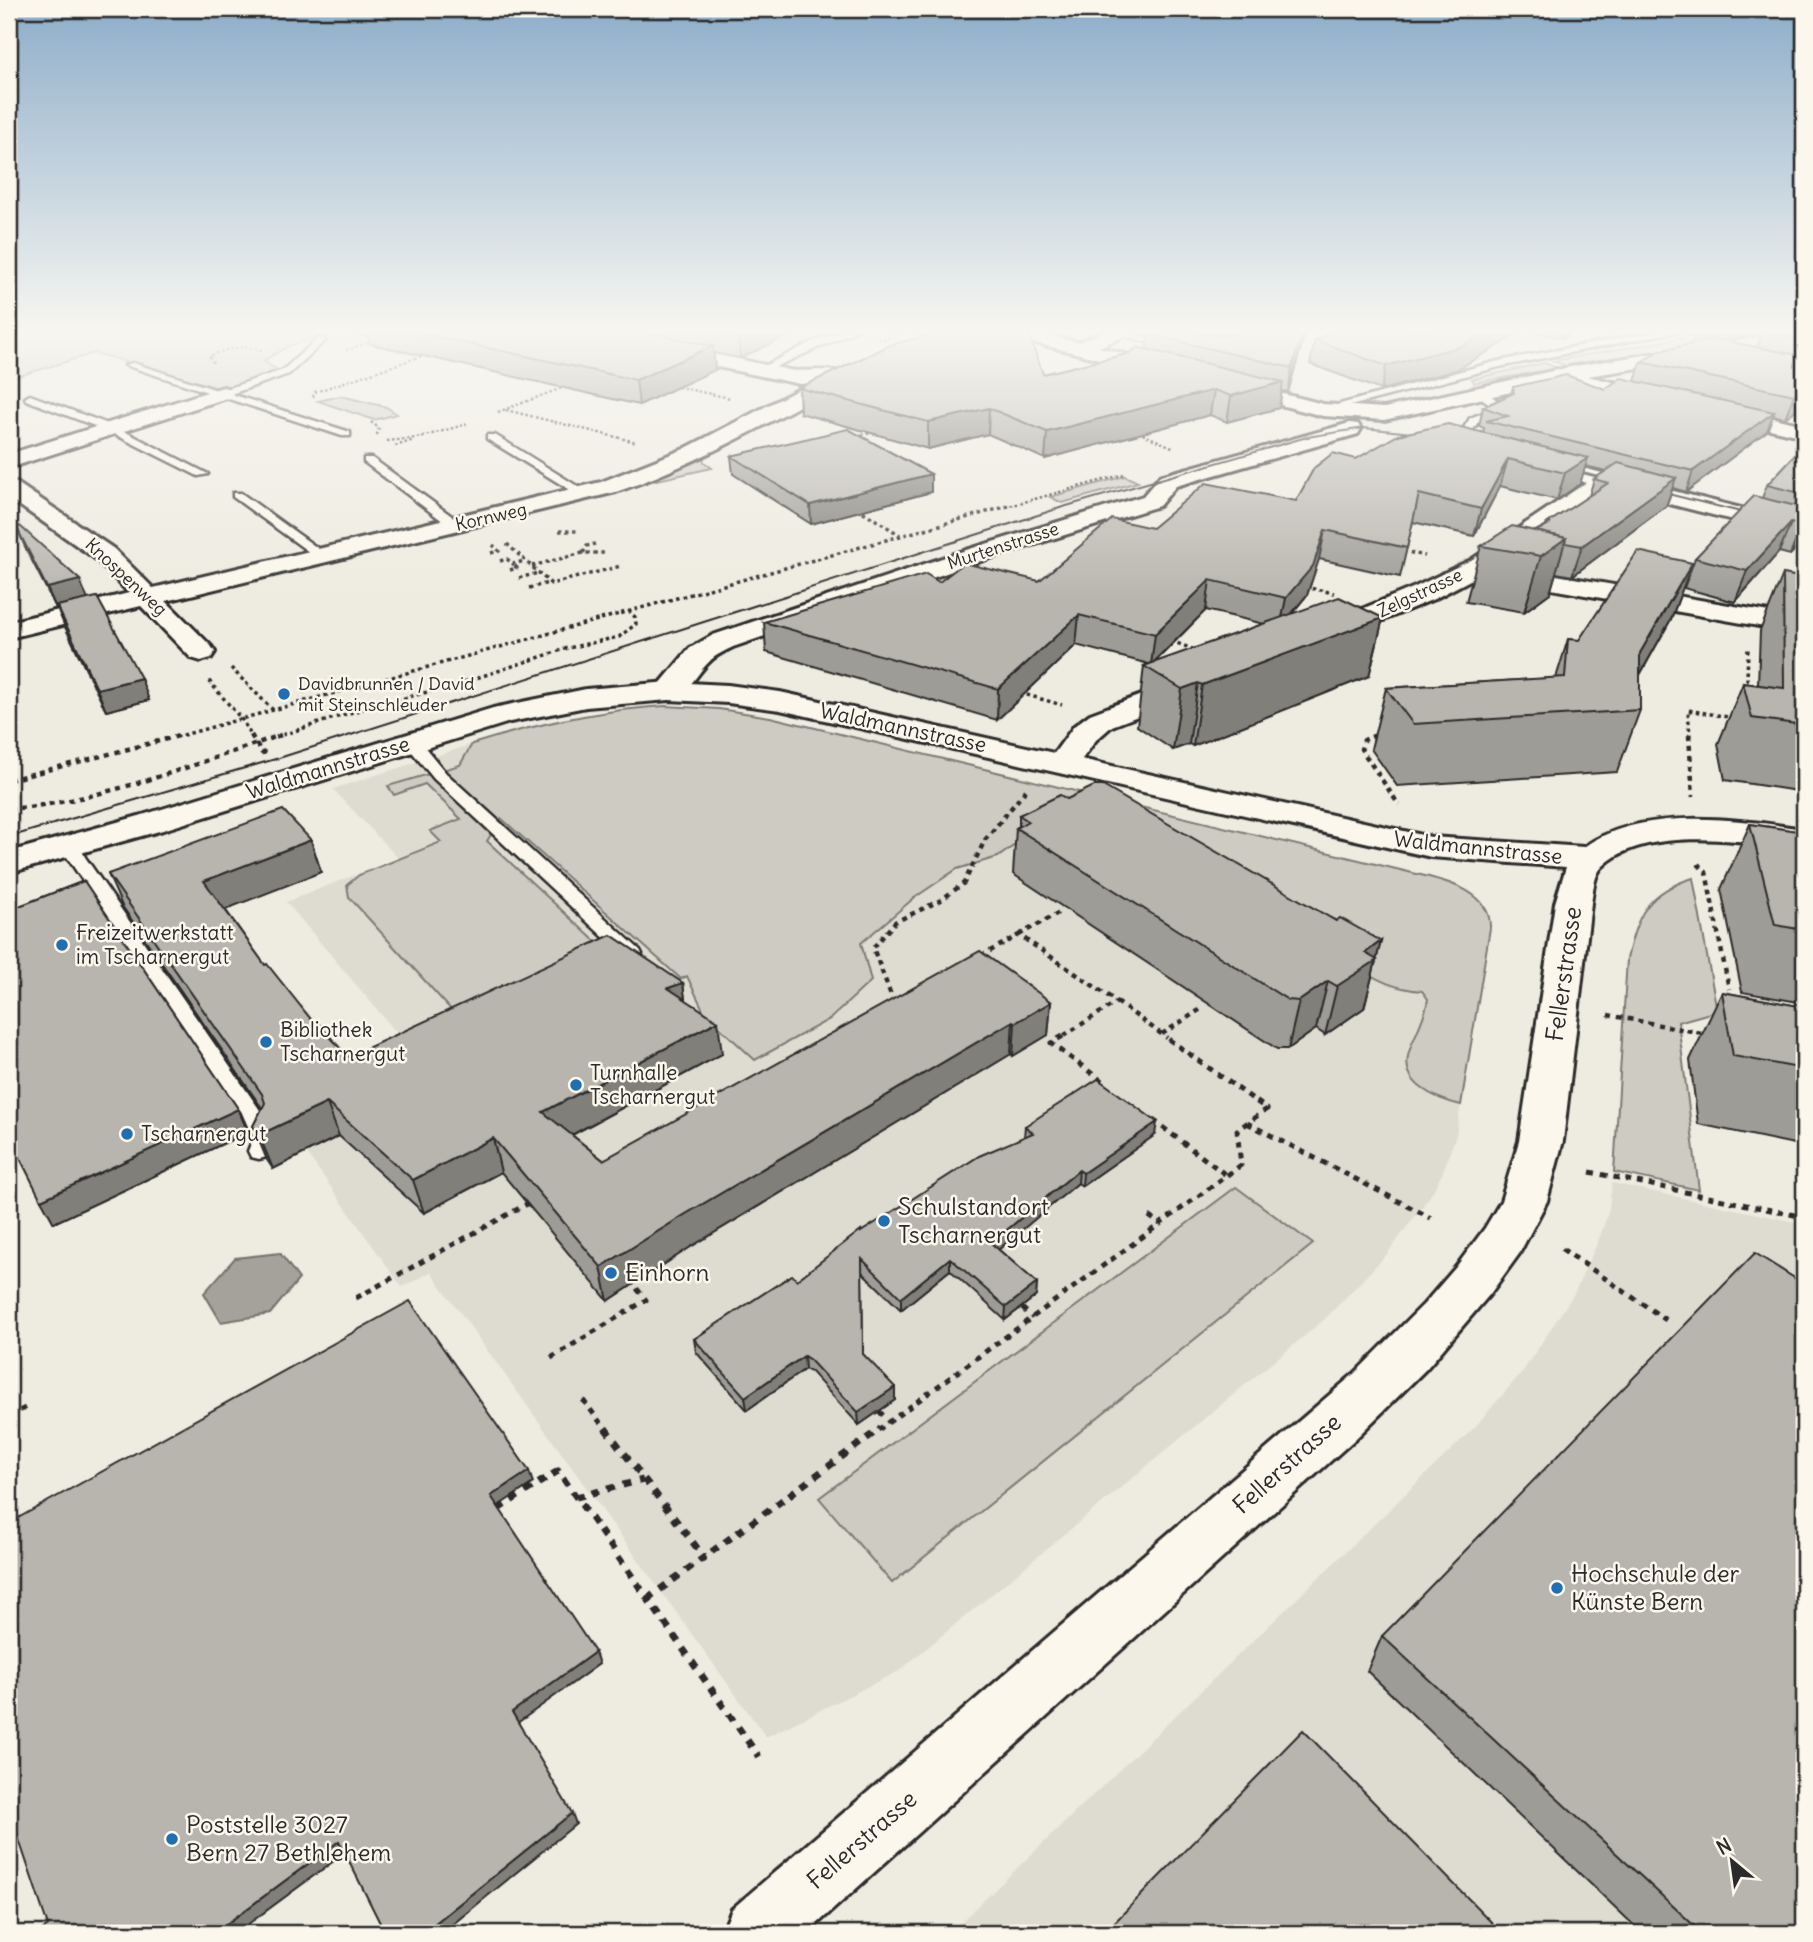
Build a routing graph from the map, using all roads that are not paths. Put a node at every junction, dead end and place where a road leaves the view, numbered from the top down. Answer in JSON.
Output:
{"nodes":[{"id":1,"x":90,"y":421,"type":"edge"},
{"id":2,"x":138,"y":421,"type":"edge"},
{"id":3,"x":306,"y":421,"type":"edge"},
{"id":4,"x":755,"y":421,"type":"edge"},
{"id":5,"x":1336,"y":421,"type":"edge"},
{"id":6,"x":1375,"y":421,"type":"edge"},
{"id":7,"x":1407,"y":421,"type":"edge"},
{"id":8,"x":1474,"y":421,"type":"edge"},
{"id":9,"x":1759,"y":421,"type":"edge"},
{"id":10,"x":112,"y":429,"type":"junction"},
{"id":11,"x":1804,"y":431,"type":"edge"},
{"id":12,"x":1349,"y":432,"type":"junction"},
{"id":13,"x":346,"y":434,"type":"dead end"},
{"id":14,"x":491,"y":437,"type":"dead end"},
{"id":15,"x":1443,"y":440,"type":"junction"},
{"id":16,"x":1485,"y":451,"type":"edge"},
{"id":17,"x":1511,"y":457,"type":"edge"},
{"id":18,"x":368,"y":460,"type":"dead end"},
{"id":19,"x":9,"y":461,"type":"edge"},
{"id":20,"x":202,"y":474,"type":"dead end"},
{"id":21,"x":1604,"y":481,"type":"junction"},
{"id":22,"x":9,"y":488,"type":"edge"},
{"id":23,"x":584,"y":494,"type":"junction"},
{"id":24,"x":237,"y":495,"type":"dead end"},
{"id":25,"x":456,"y":525,"type":"junction"},
{"id":26,"x":1804,"y":531,"type":"edge"},
{"id":27,"x":324,"y":557,"type":"junction"},
{"id":28,"x":1479,"y":565,"type":"junction"},
{"id":29,"x":150,"y":598,"type":"junction"},
{"id":30,"x":1804,"y":626,"type":"edge"},
{"id":31,"x":9,"y":630,"type":"edge"},
{"id":32,"x":1304,"y":643,"type":"edge"},
{"id":33,"x":202,"y":663,"type":"road end"},
{"id":34,"x":1214,"y":677,"type":"edge"},
{"id":35,"x":669,"y":691,"type":"junction"},
{"id":36,"x":412,"y":742,"type":"junction"},
{"id":37,"x":1063,"y":763,"type":"junction"},
{"id":38,"x":1804,"y":839,"type":"edge"},
{"id":39,"x":72,"y":846,"type":"junction"},
{"id":40,"x":1590,"y":858,"type":"junction"},
{"id":41,"x":9,"y":863,"type":"edge"},
{"id":42,"x":648,"y":968,"type":"edge"},
{"id":43,"x":259,"y":1151,"type":"edge"},
{"id":44,"x":756,"y":1933,"type":"edge"}],
"edges":[{"from":1,"to":10,"type":"lane"},
{"from":2,"to":10,"type":"street"},
{"from":3,"to":13,"type":"lane"},
{"from":4,"to":23,"type":"street","name":"Kornweg"},
{"from":5,"to":12,"type":"street"},
{"from":6,"to":12,"type":"street","name":"Murtenstrasse"},
{"from":7,"to":15,"type":"street"},
{"from":8,"to":15,"type":"lane"},
{"from":9,"to":11,"type":"street"},
{"from":10,"to":19,"type":"street"},
{"from":10,"to":20,"type":"lane"},
{"from":12,"to":35,"type":"street","name":"Murtenstrasse"},
{"from":14,"to":23,"type":"lane"},
{"from":15,"to":16,"type":"street"},
{"from":17,"to":21,"type":"street"},
{"from":18,"to":25,"type":"lane"},
{"from":21,"to":26,"type":"street"},
{"from":21,"to":28,"type":"street","name":"Zelgstrasse"},
{"from":22,"to":29,"type":"street","name":"Knospenweg"},
{"from":23,"to":25,"type":"street","name":"Kornweg"},
{"from":24,"to":27,"type":"lane"},
{"from":25,"to":27,"type":"street","name":"Kornweg"},
{"from":27,"to":29,"type":"street","name":"Kornweg"},
{"from":28,"to":30,"type":"street","name":"Zelgstrasse"},
{"from":28,"to":32,"type":"street","name":"Zelgstrasse"},
{"from":29,"to":31,"type":"street","name":"Kornweg"},
{"from":29,"to":33,"type":"street","name":"Knospenweg"},
{"from":34,"to":37,"type":"street"},
{"from":35,"to":36,"type":"street","name":"Waldmannstrasse"},
{"from":35,"to":37,"type":"street","name":"Waldmannstrasse"},
{"from":36,"to":39,"type":"street","name":"Waldmannstrasse"},
{"from":36,"to":42,"type":"lane"},
{"from":37,"to":40,"type":"street","name":"Waldmannstrasse"},
{"from":38,"to":40,"type":"street","name":"Waldmannstrasse"},
{"from":39,"to":41,"type":"street","name":"Waldmannstrasse"},
{"from":39,"to":43,"type":"lane"},
{"from":40,"to":44,"type":"street","name":"Fellerstrasse"}]}
